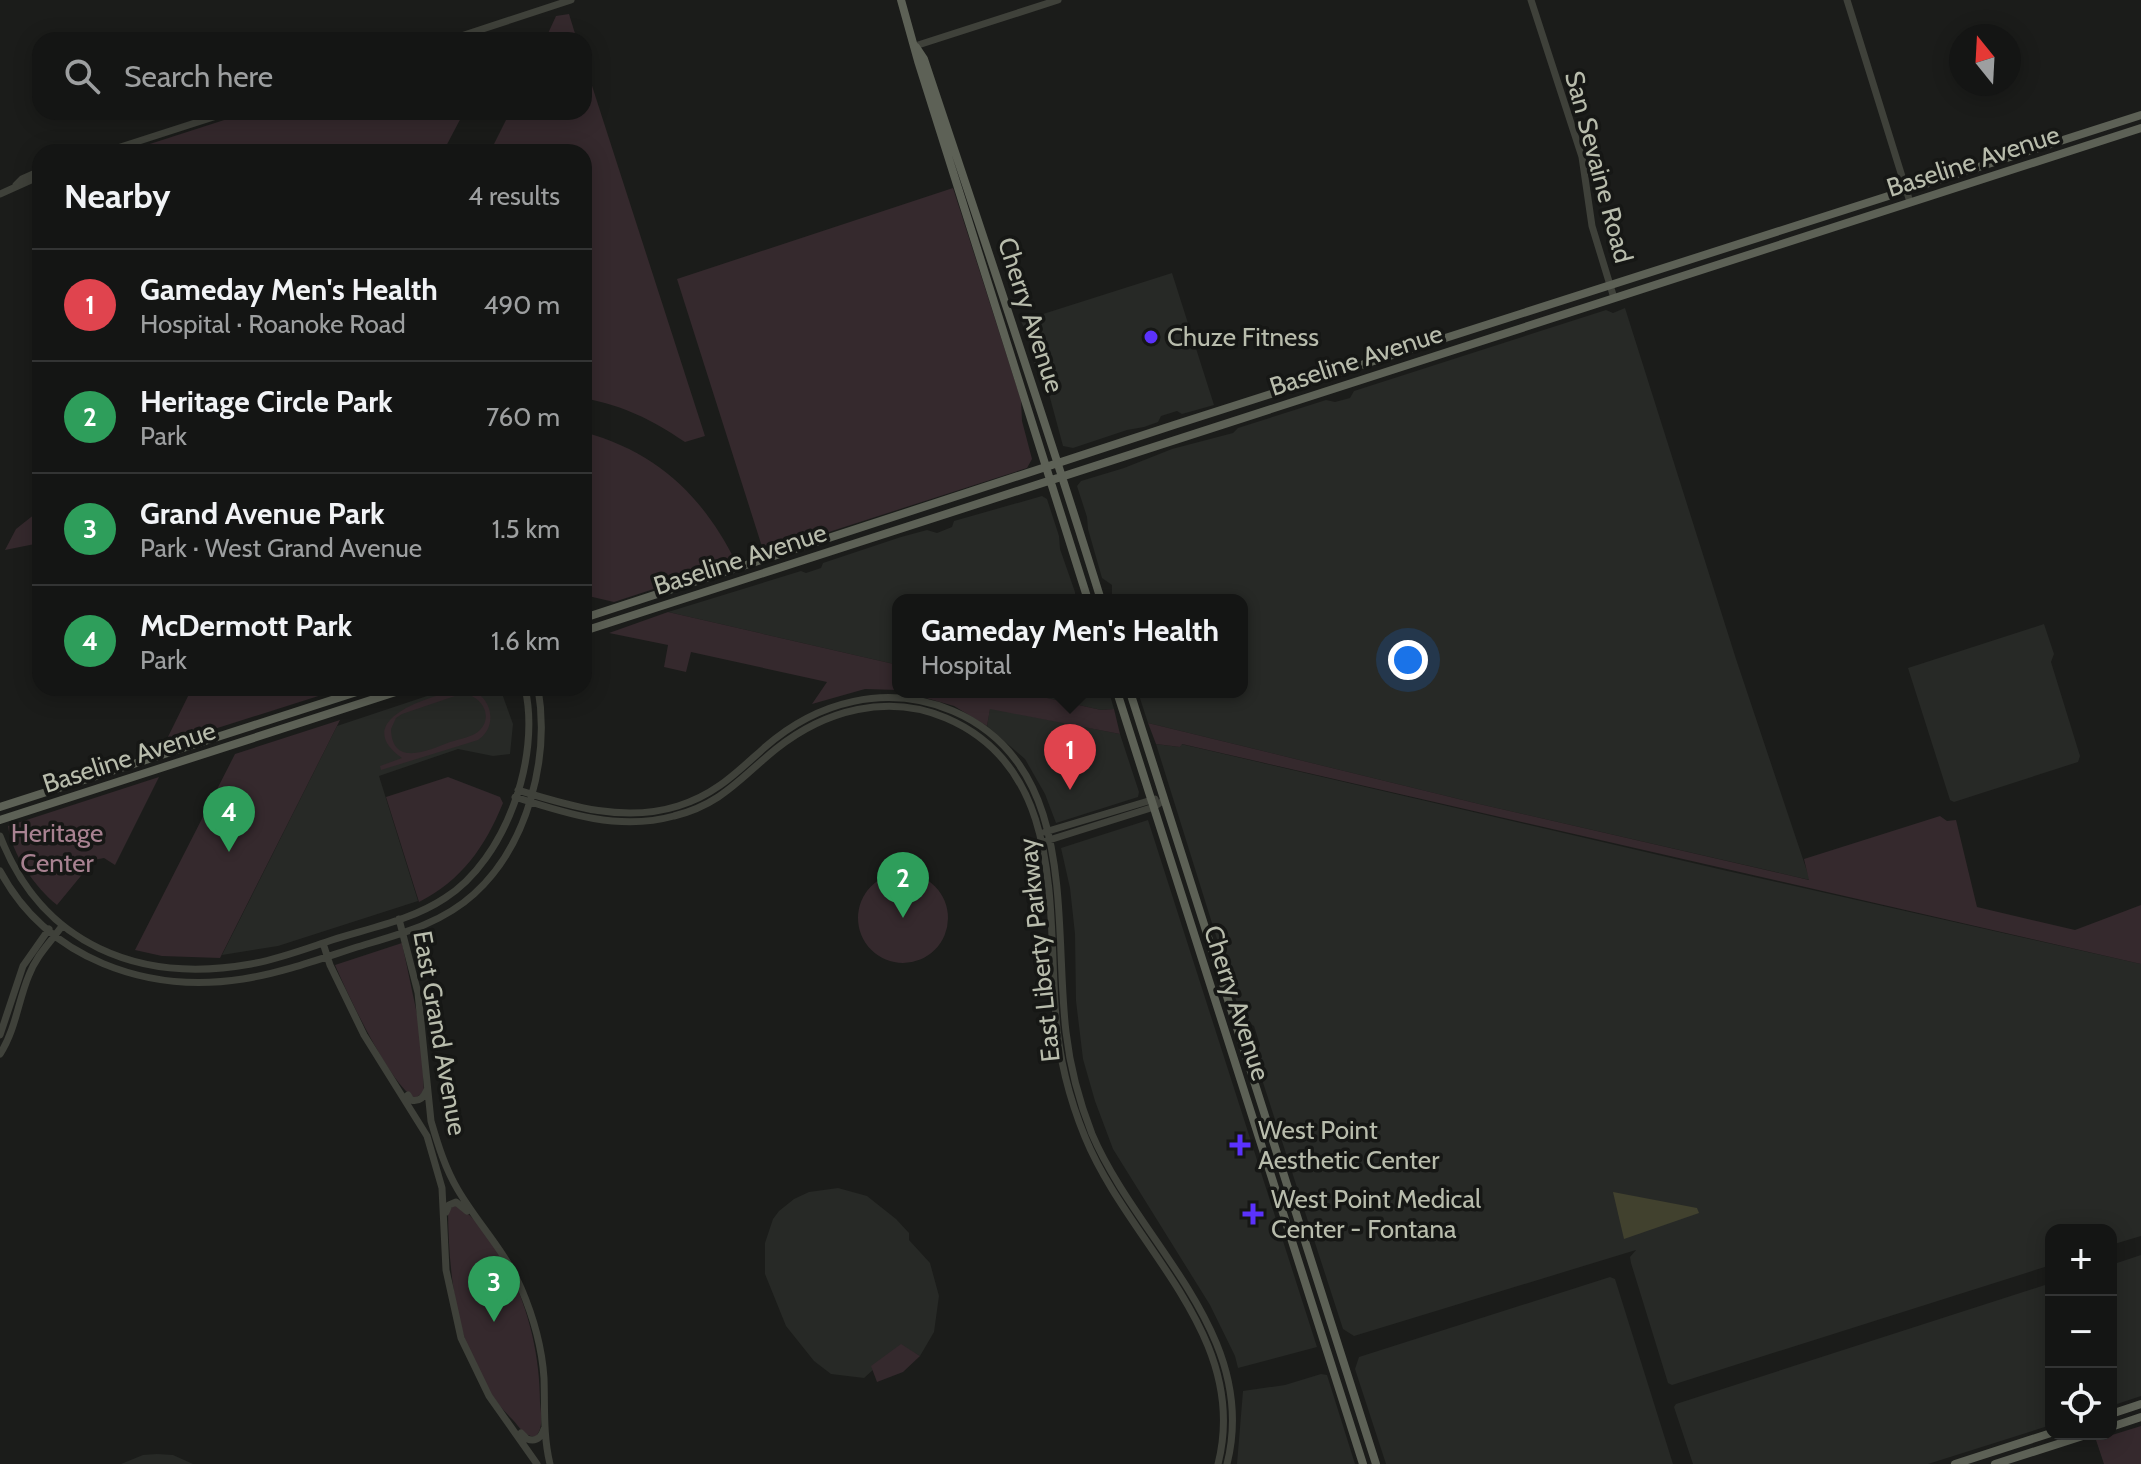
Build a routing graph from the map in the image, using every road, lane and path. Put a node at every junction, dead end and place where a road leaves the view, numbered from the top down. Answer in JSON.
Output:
{"nodes":[{"id":1,"x":571,"y":0,"type":"edge"},
{"id":2,"x":901,"y":0,"type":"edge"},
{"id":3,"x":1058,"y":0,"type":"edge"},
{"id":4,"x":1531,"y":0,"type":"edge"},
{"id":5,"x":1847,"y":0,"type":"edge"},
{"id":6,"x":473,"y":32,"type":"edge"},
{"id":7,"x":915,"y":46,"type":"junction"},
{"id":8,"x":2141,"y":115,"type":"edge"},
{"id":9,"x":204,"y":120,"type":"edge"},
{"id":10,"x":2141,"y":128,"type":"edge"},
{"id":11,"x":130,"y":144,"type":"edge"},
{"id":12,"x":32,"y":176,"type":"edge"},
{"id":13,"x":1906,"y":191,"type":"junction"},
{"id":14,"x":0,"y":194,"type":"edge"},
{"id":15,"x":1910,"y":202,"type":"junction"},
{"id":16,"x":1611,"y":287,"type":"junction"},
{"id":17,"x":1614,"y":298,"type":"junction"},
{"id":18,"x":1059,"y":463,"type":"junction"},
{"id":19,"x":1045,"y":468,"type":"junction"},
{"id":20,"x":1063,"y":478,"type":"junction"},
{"id":21,"x":1050,"y":482,"type":"junction"},
{"id":22,"x":1086,"y":594,"type":"edge"},
{"id":23,"x":1099,"y":594,"type":"edge"},
{"id":24,"x":592,"y":615,"type":"edge"},
{"id":25,"x":592,"y":628,"type":"edge"},
{"id":26,"x":344,"y":696,"type":"edge"},
{"id":27,"x":383,"y":696,"type":"edge"},
{"id":28,"x":526,"y":696,"type":"edge"},
{"id":29,"x":539,"y":696,"type":"edge"},
{"id":30,"x":1119,"y":698,"type":"edge"},
{"id":31,"x":1132,"y":698,"type":"edge"},
{"id":32,"x":517,"y":794,"type":"junction"},
{"id":33,"x":530,"y":798,"type":"junction"},
{"id":34,"x":1164,"y":800,"type":"junction"},
{"id":35,"x":1152,"y":803,"type":"junction"},
{"id":36,"x":0,"y":807,"type":"edge"},
{"id":37,"x":0,"y":820,"type":"edge"},
{"id":38,"x":0,"y":836,"type":"edge"},
{"id":39,"x":1044,"y":837,"type":"junction"},
{"id":40,"x":0,"y":871,"type":"edge"},
{"id":41,"x":399,"y":919,"type":"junction"},
{"id":42,"x":58,"y":924,"type":"junction"},
{"id":43,"x":403,"y":932,"type":"junction"},
{"id":44,"x":51,"y":934,"type":"junction"},
{"id":45,"x":323,"y":943,"type":"junction"},
{"id":46,"x":328,"y":957,"type":"junction"},
{"id":47,"x":0,"y":1035,"type":"edge"},
{"id":48,"x":0,"y":1054,"type":"edge"},
{"id":49,"x":392,"y":1080,"type":"junction"},
{"id":50,"x":428,"y":1089,"type":"junction"},
{"id":51,"x":445,"y":1216,"type":"junction"},
{"id":52,"x":479,"y":1219,"type":"junction"},
{"id":53,"x":2141,"y":1404,"type":"edge"},
{"id":54,"x":2117,"y":1412,"type":"edge"},
{"id":55,"x":2141,"y":1417,"type":"edge"},
{"id":56,"x":510,"y":1425,"type":"junction"},
{"id":57,"x":2117,"y":1425,"type":"edge"},
{"id":58,"x":545,"y":1427,"type":"junction"},
{"id":59,"x":2045,"y":1435,"type":"edge"},
{"id":60,"x":2070,"y":1440,"type":"edge"},
{"id":61,"x":537,"y":1464,"type":"edge"},
{"id":62,"x":550,"y":1464,"type":"edge"},
{"id":63,"x":1218,"y":1464,"type":"edge"},
{"id":64,"x":1227,"y":1464,"type":"edge"},
{"id":65,"x":1363,"y":1464,"type":"edge"},
{"id":66,"x":1376,"y":1464,"type":"edge"},
{"id":67,"x":1955,"y":1464,"type":"edge"},
{"id":68,"x":1995,"y":1464,"type":"edge"}],
"edges":[{"from":1,"to":6,"type":"street"},
{"from":2,"to":7,"type":"main road","name":"Cherry Avenue"},
{"from":3,"to":7,"type":"street"},
{"from":4,"to":16,"type":"street","name":"San Sevaine Road"},
{"from":5,"to":13,"type":"street"},
{"from":7,"to":18,"type":"main road","name":"Cherry Avenue"},
{"from":7,"to":19,"type":"main road","name":"Cherry Avenue"},
{"from":8,"to":13,"type":"main road","name":"Baseline Avenue"},
{"from":9,"to":11,"type":"street"},
{"from":10,"to":15,"type":"main road","name":"Baseline Avenue"},
{"from":12,"to":14,"type":"street"},
{"from":13,"to":15,"type":"street"},
{"from":13,"to":16,"type":"main road","name":"Baseline Avenue"},
{"from":15,"to":17,"type":"main road","name":"Baseline Avenue"},
{"from":16,"to":17,"type":"street","name":"San Sevaine Road"},
{"from":16,"to":18,"type":"main road","name":"Baseline Avenue"},
{"from":17,"to":20,"type":"main road","name":"Baseline Avenue"},
{"from":18,"to":19,"type":"main road","name":"Baseline Avenue"},
{"from":18,"to":20,"type":"main road","name":"Cherry Avenue"},
{"from":19,"to":21,"type":"main road","name":"Cherry Avenue"},
{"from":19,"to":24,"type":"main road","name":"Baseline Avenue"},
{"from":20,"to":21,"type":"main road","name":"Baseline Avenue"},
{"from":20,"to":23,"type":"main road","name":"Cherry Avenue"},
{"from":21,"to":22,"type":"main road","name":"Cherry Avenue"},
{"from":21,"to":25,"type":"main road","name":"Baseline Avenue"},
{"from":26,"to":36,"type":"main road","name":"Baseline Avenue"},
{"from":27,"to":37,"type":"main road","name":"Baseline Avenue"},
{"from":28,"to":32,"type":"street"},
{"from":29,"to":33,"type":"street"},
{"from":30,"to":35,"type":"main road","name":"Cherry Avenue"},
{"from":31,"to":34,"type":"main road","name":"Cherry Avenue"},
{"from":32,"to":33,"type":"street","name":"East Liberty Parkway"},
{"from":32,"to":41,"type":"street"},
{"from":33,"to":39,"type":"street","name":"East Liberty Parkway"},
{"from":33,"to":43,"type":"street"},
{"from":34,"to":35,"type":"street"},
{"from":34,"to":66,"type":"main road","name":"Cherry Avenue"},
{"from":35,"to":39,"type":"street"},
{"from":35,"to":65,"type":"main road","name":"Cherry Avenue"},
{"from":38,"to":42,"type":"street"},
{"from":39,"to":63,"type":"street","name":"East Liberty Parkway"},
{"from":39,"to":64,"type":"street","name":"East Liberty Parkway"},
{"from":40,"to":44,"type":"street"},
{"from":41,"to":43,"type":"street","name":"East Grand Avenue"},
{"from":41,"to":45,"type":"street"},
{"from":42,"to":44,"type":"street"},
{"from":42,"to":45,"type":"street"},
{"from":43,"to":46,"type":"street"},
{"from":43,"to":50,"type":"street","name":"East Grand Avenue"},
{"from":44,"to":46,"type":"street"},
{"from":44,"to":47,"type":"street"},
{"from":44,"to":48,"type":"street"},
{"from":45,"to":46,"type":"street"},
{"from":46,"to":49,"type":"street"},
{"from":49,"to":50,"type":"street"},
{"from":49,"to":51,"type":"street"},
{"from":50,"to":52,"type":"street","name":"East Grand Avenue"},
{"from":51,"to":52,"type":"street"},
{"from":51,"to":56,"type":"street"},
{"from":52,"to":58,"type":"street","name":"East Grand Avenue"},
{"from":53,"to":54,"type":"main road"},
{"from":55,"to":57,"type":"main road"},
{"from":56,"to":58,"type":"street"},
{"from":56,"to":61,"type":"street"},
{"from":58,"to":62,"type":"street","name":"East Grand Avenue"},
{"from":59,"to":67,"type":"main road"},
{"from":60,"to":68,"type":"main road"}]}
